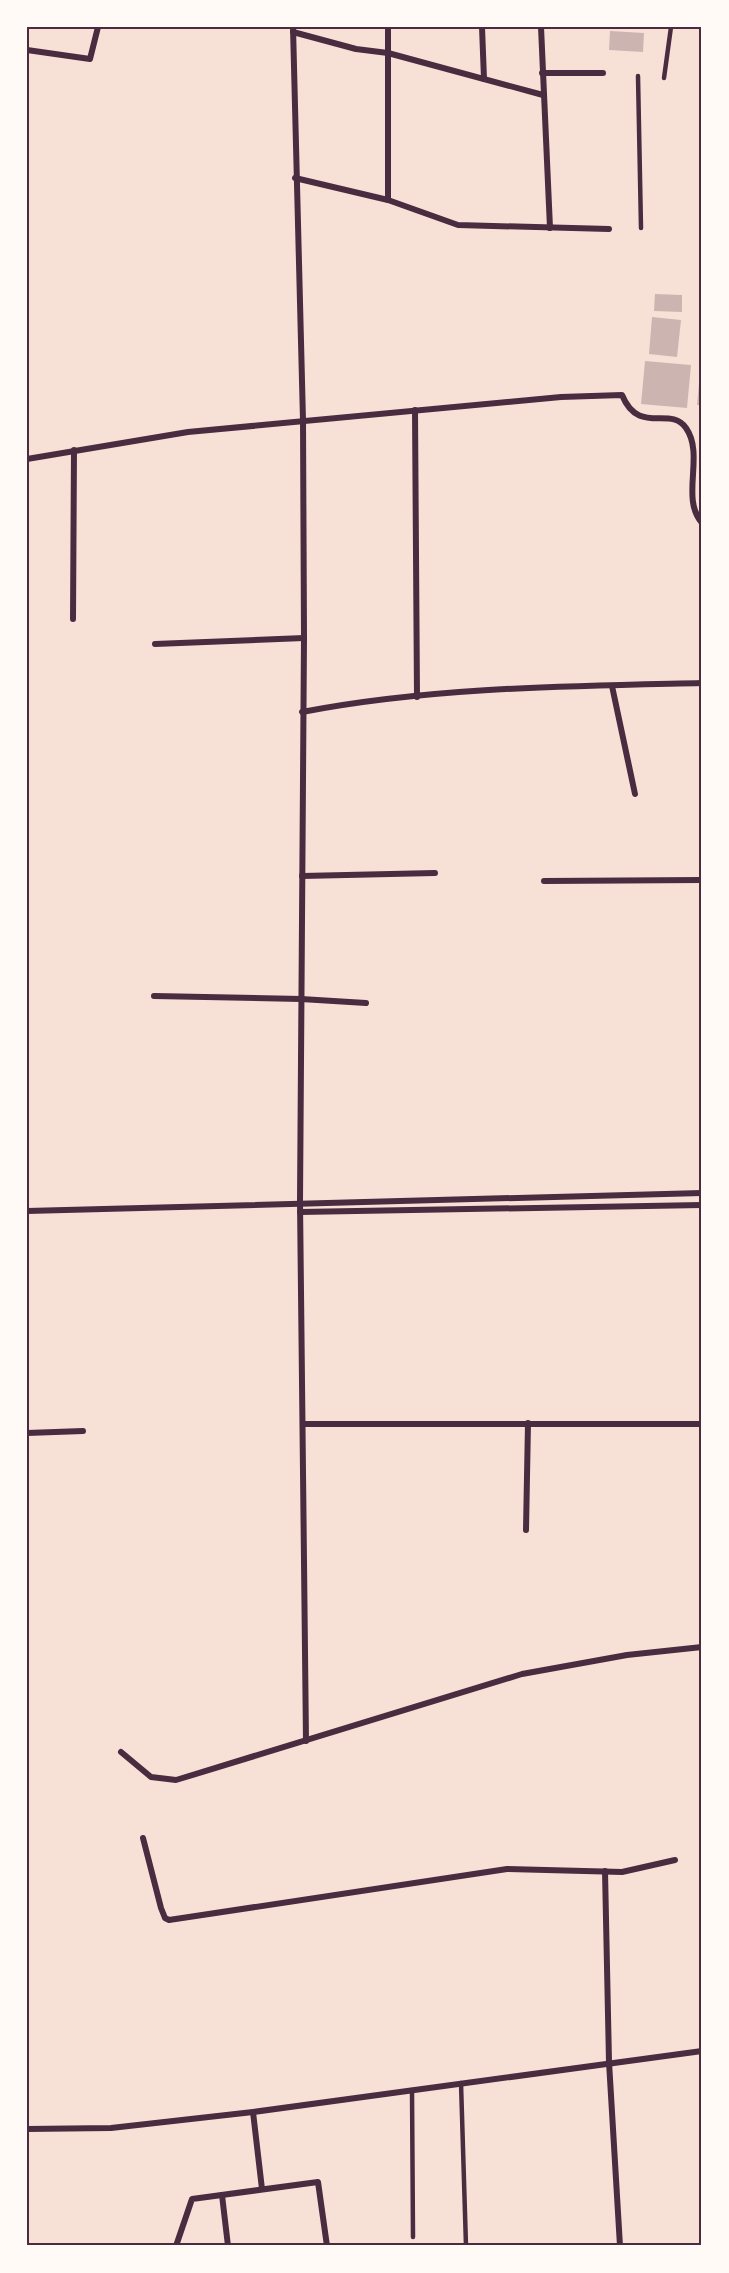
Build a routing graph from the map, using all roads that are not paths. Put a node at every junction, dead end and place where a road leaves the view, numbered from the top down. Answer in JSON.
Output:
{"nodes":[{"id":1,"x":98,"y":27,"type":"edge"},
{"id":2,"x":388,"y":27,"type":"edge"},
{"id":3,"x":482,"y":27,"type":"edge"},
{"id":4,"x":541,"y":27,"type":"edge"},
{"id":5,"x":671,"y":27,"type":"edge"},
{"id":6,"x":293,"y":29,"type":"edge"},
{"id":7,"x":27,"y":51,"type":"edge"},
{"id":8,"x":388,"y":53,"type":"junction"},
{"id":9,"x":542,"y":73,"type":"junction"},
{"id":10,"x":603,"y":73,"type":"dead end"},
{"id":11,"x":638,"y":76,"type":"dead end"},
{"id":12,"x":664,"y":78,"type":"dead end"},
{"id":13,"x":484,"y":79,"type":"junction"},
{"id":14,"x":543,"y":95,"type":"junction"},
{"id":15,"x":295,"y":178,"type":"junction"},
{"id":16,"x":388,"y":200,"type":"junction"},
{"id":17,"x":550,"y":228,"type":"junction"},
{"id":18,"x":641,"y":228,"type":"dead end"},
{"id":19,"x":609,"y":229,"type":"dead end"},
{"id":20,"x":415,"y":410,"type":"junction"},
{"id":21,"x":303,"y":420,"type":"junction"},
{"id":22,"x":74,"y":450,"type":"junction"},
{"id":23,"x":27,"y":459,"type":"edge"},
{"id":24,"x":702,"y":523,"type":"edge"},
{"id":25,"x":74,"y":619,"type":"dead end"},
{"id":26,"x":304,"y":638,"type":"junction"},
{"id":27,"x":155,"y":644,"type":"dead end"},
{"id":28,"x":702,"y":683,"type":"edge"},
{"id":29,"x":612,"y":686,"type":"junction"},
{"id":30,"x":417,"y":697,"type":"junction"},
{"id":31,"x":302,"y":712,"type":"junction"},
{"id":32,"x":635,"y":794,"type":"dead end"},
{"id":33,"x":435,"y":873,"type":"dead end"},
{"id":34,"x":302,"y":876,"type":"junction"},
{"id":35,"x":702,"y":880,"type":"edge"},
{"id":36,"x":544,"y":881,"type":"dead end"},
{"id":37,"x":154,"y":996,"type":"dead end"},
{"id":38,"x":301,"y":999,"type":"junction"},
{"id":39,"x":366,"y":1003,"type":"dead end"},
{"id":40,"x":702,"y":1194,"type":"edge"},
{"id":41,"x":300,"y":1202,"type":"junction"},
{"id":42,"x":702,"y":1205,"type":"edge"},
{"id":43,"x":27,"y":1211,"type":"edge"},
{"id":44,"x":300,"y":1212,"type":"junction"},
{"id":45,"x":528,"y":1423,"type":"junction"},
{"id":46,"x":303,"y":1424,"type":"junction"},
{"id":47,"x":702,"y":1424,"type":"edge"},
{"id":48,"x":83,"y":1431,"type":"dead end"},
{"id":49,"x":27,"y":1433,"type":"edge"},
{"id":50,"x":526,"y":1530,"type":"dead end"},
{"id":51,"x":702,"y":1647,"type":"edge"},
{"id":52,"x":306,"y":1741,"type":"junction"},
{"id":53,"x":121,"y":1752,"type":"dead end"},
{"id":54,"x":143,"y":1838,"type":"dead end"},
{"id":55,"x":675,"y":1860,"type":"dead end"},
{"id":56,"x":605,"y":1871,"type":"junction"},
{"id":57,"x":702,"y":2050,"type":"edge"},
{"id":58,"x":609,"y":2062,"type":"junction"},
{"id":59,"x":461,"y":2083,"type":"junction"},
{"id":60,"x":411,"y":2090,"type":"junction"},
{"id":61,"x":253,"y":2112,"type":"junction"},
{"id":62,"x":27,"y":2129,"type":"edge"},
{"id":63,"x":262,"y":2189,"type":"junction"},
{"id":64,"x":222,"y":2195,"type":"junction"},
{"id":65,"x":413,"y":2237,"type":"dead end"},
{"id":66,"x":176,"y":2246,"type":"edge"},
{"id":67,"x":228,"y":2246,"type":"edge"},
{"id":68,"x":327,"y":2246,"type":"edge"},
{"id":69,"x":466,"y":2246,"type":"edge"},
{"id":70,"x":621,"y":2246,"type":"edge"}],
"edges":[{"from":1,"to":7,"type":"street"},
{"from":2,"to":8,"type":"street"},
{"from":3,"to":13,"type":"street"},
{"from":4,"to":9,"type":"street"},
{"from":5,"to":12,"type":"lane"},
{"from":6,"to":8,"type":"street"},
{"from":6,"to":15,"type":"street"},
{"from":8,"to":13,"type":"street"},
{"from":8,"to":16,"type":"street"},
{"from":9,"to":10,"type":"street"},
{"from":9,"to":14,"type":"street"},
{"from":11,"to":18,"type":"lane"},
{"from":13,"to":14,"type":"street"},
{"from":14,"to":17,"type":"street"},
{"from":15,"to":16,"type":"street"},
{"from":15,"to":21,"type":"street"},
{"from":16,"to":17,"type":"street"},
{"from":17,"to":19,"type":"street"},
{"from":20,"to":21,"type":"street"},
{"from":20,"to":24,"type":"street"},
{"from":20,"to":30,"type":"street"},
{"from":21,"to":22,"type":"street"},
{"from":21,"to":26,"type":"street"},
{"from":22,"to":23,"type":"street"},
{"from":22,"to":25,"type":"street"},
{"from":26,"to":27,"type":"street"},
{"from":26,"to":31,"type":"street"},
{"from":28,"to":29,"type":"street"},
{"from":29,"to":30,"type":"street"},
{"from":29,"to":32,"type":"street"},
{"from":30,"to":31,"type":"street"},
{"from":31,"to":34,"type":"street"},
{"from":33,"to":34,"type":"street"},
{"from":34,"to":38,"type":"street"},
{"from":35,"to":36,"type":"street"},
{"from":37,"to":38,"type":"street"},
{"from":38,"to":39,"type":"street"},
{"from":38,"to":41,"type":"street"},
{"from":40,"to":41,"type":"street"},
{"from":41,"to":43,"type":"street"},
{"from":41,"to":44,"type":"street"},
{"from":42,"to":44,"type":"street"},
{"from":44,"to":46,"type":"street"},
{"from":45,"to":46,"type":"street"},
{"from":45,"to":47,"type":"street"},
{"from":45,"to":50,"type":"street"},
{"from":46,"to":52,"type":"street"},
{"from":48,"to":49,"type":"street"},
{"from":51,"to":52,"type":"street"},
{"from":52,"to":53,"type":"street"},
{"from":54,"to":56,"type":"street"},
{"from":55,"to":56,"type":"street"},
{"from":56,"to":58,"type":"street"},
{"from":57,"to":58,"type":"street"},
{"from":58,"to":59,"type":"street"},
{"from":58,"to":70,"type":"street"},
{"from":59,"to":60,"type":"street"},
{"from":59,"to":69,"type":"lane"},
{"from":60,"to":61,"type":"street"},
{"from":60,"to":65,"type":"lane"},
{"from":61,"to":62,"type":"street"},
{"from":61,"to":63,"type":"street"},
{"from":63,"to":64,"type":"street"},
{"from":63,"to":68,"type":"street"},
{"from":64,"to":66,"type":"street"},
{"from":64,"to":67,"type":"street"}]}
